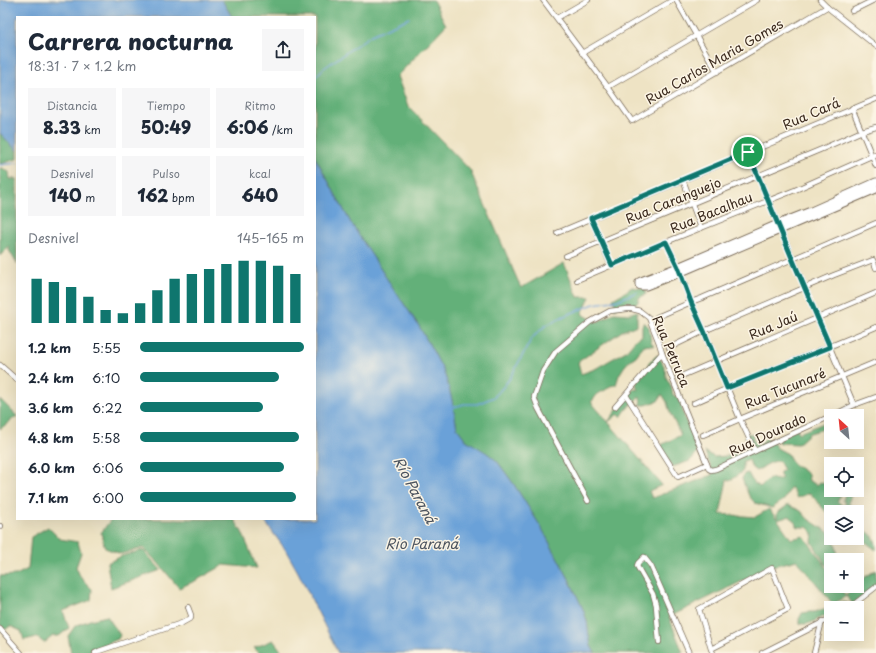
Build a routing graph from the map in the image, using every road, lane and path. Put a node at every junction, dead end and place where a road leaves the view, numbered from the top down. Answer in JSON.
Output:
{"nodes":[{"id":1,"x":543,"y":0,"type":"edge"},
{"id":2,"x":588,"y":0,"type":"edge"},
{"id":3,"x":674,"y":0,"type":"edge"},
{"id":4,"x":757,"y":0,"type":"edge"},
{"id":5,"x":820,"y":0,"type":"edge"},
{"id":6,"x":874,"y":0,"type":"edge"},
{"id":7,"x":827,"y":7,"type":"junction"},
{"id":8,"x":852,"y":11,"type":"dead end"},
{"id":9,"x":557,"y":18,"type":"junction"},
{"id":10,"x":696,"y":35,"type":"junction"},
{"id":11,"x":876,"y":46,"type":"edge"},
{"id":12,"x":582,"y":53,"type":"junction"},
{"id":13,"x":717,"y":72,"type":"junction"},
{"id":14,"x":608,"y":87,"type":"junction"},
{"id":15,"x":876,"y":99,"type":"edge"},
{"id":16,"x":852,"y":108,"type":"junction"},
{"id":17,"x":876,"y":127,"type":"edge"},
{"id":18,"x":862,"y":131,"type":"junction"},
{"id":19,"x":748,"y":152,"type":"junction"},
{"id":20,"x":874,"y":155,"type":"edge"},
{"id":21,"x":876,"y":166,"type":"edge"},
{"id":22,"x":758,"y":176,"type":"junction"},
{"id":23,"x":683,"y":180,"type":"junction"},
{"id":24,"x":876,"y":182,"type":"edge"},
{"id":25,"x":876,"y":189,"type":"edge"},
{"id":26,"x":768,"y":200,"type":"junction"},
{"id":27,"x":692,"y":204,"type":"junction"},
{"id":28,"x":591,"y":218,"type":"junction"},
{"id":29,"x":876,"y":223,"type":"edge"},
{"id":30,"x":779,"y":227,"type":"junction"},
{"id":31,"x":701,"y":228,"type":"junction"},
{"id":32,"x":557,"y":233,"type":"dead end"},
{"id":33,"x":601,"y":241,"type":"junction"},
{"id":34,"x":666,"y":242,"type":"junction"},
{"id":35,"x":566,"y":256,"type":"dead end"},
{"id":36,"x":792,"y":258,"type":"junction"},
{"id":37,"x":612,"y":265,"type":"junction"},
{"id":38,"x":876,"y":268,"type":"edge"},
{"id":39,"x":678,"y":270,"type":"junction"},
{"id":40,"x":577,"y":280,"type":"dead end"},
{"id":41,"x":805,"y":288,"type":"junction"},
{"id":42,"x":876,"y":293,"type":"edge"},
{"id":43,"x":691,"y":302,"type":"junction"},
{"id":44,"x":657,"y":317,"type":"dead end"},
{"id":45,"x":818,"y":317,"type":"junction"},
{"id":46,"x":876,"y":327,"type":"edge"},
{"id":47,"x":704,"y":331,"type":"junction"},
{"id":48,"x":830,"y":347,"type":"junction"},
{"id":49,"x":669,"y":348,"type":"dead end"},
{"id":50,"x":662,"y":353,"type":"junction"},
{"id":51,"x":716,"y":361,"type":"junction"},
{"id":52,"x":876,"y":362,"type":"edge"},
{"id":53,"x":0,"y":365,"type":"edge"},
{"id":54,"x":842,"y":376,"type":"junction"},
{"id":55,"x":679,"y":377,"type":"dead end"},
{"id":56,"x":16,"y":379,"type":"edge"},
{"id":57,"x":727,"y":388,"type":"junction"},
{"id":58,"x":626,"y":395,"type":"junction"},
{"id":59,"x":876,"y":397,"type":"edge"},
{"id":60,"x":694,"y":403,"type":"dead end"},
{"id":61,"x":854,"y":406,"type":"junction"},
{"id":62,"x":615,"y":407,"type":"dead end"},
{"id":63,"x":847,"y":409,"type":"edge"},
{"id":64,"x":740,"y":419,"type":"junction"},
{"id":65,"x":824,"y":419,"type":"edge"},
{"id":66,"x":703,"y":435,"type":"dead end"},
{"id":67,"x":755,"y":451,"type":"junction"},
{"id":68,"x":707,"y":464,"type":"junction"},
{"id":69,"x":711,"y":470,"type":"joint"},
{"id":70,"x":588,"y":501,"type":"dead end"},
{"id":71,"x":876,"y":587,"type":"edge"},
{"id":72,"x":858,"y":601,"type":"edge"},
{"id":73,"x":188,"y":607,"type":"dead end"},
{"id":74,"x":822,"y":622,"type":"joint"},
{"id":75,"x":0,"y":629,"type":"edge"},
{"id":76,"x":659,"y":642,"type":"dead end"},
{"id":77,"x":712,"y":651,"type":"edge"},
{"id":78,"x":21,"y":653,"type":"edge"},
{"id":79,"x":95,"y":653,"type":"edge"},
{"id":80,"x":689,"y":653,"type":"edge"},
{"id":81,"x":762,"y":653,"type":"edge"},
{"id":82,"x":814,"y":653,"type":"edge"}],
"edges":[{"from":1,"to":9,"type":"street"},
{"from":2,"to":9,"type":"street"},
{"from":3,"to":10,"type":"street"},
{"from":3,"to":12,"type":"street"},
{"from":4,"to":10,"type":"street"},
{"from":5,"to":7,"type":"street"},
{"from":6,"to":8,"type":"street"},
{"from":7,"to":11,"type":"street"},
{"from":7,"to":13,"type":"street","name":"Rua Carlos Maria Gomes"},
{"from":9,"to":12,"type":"street"},
{"from":10,"to":13,"type":"street"},
{"from":10,"to":14,"type":"street"},
{"from":12,"to":14,"type":"street"},
{"from":13,"to":14,"type":"street","name":"Rua Carlos Maria Gomes"},
{"from":15,"to":16,"type":"street","name":"Rua Cará"},
{"from":16,"to":18,"type":"street"},
{"from":16,"to":19,"type":"street","name":"Rua Cará"},
{"from":17,"to":18,"type":"street","name":"Rua Caranguejo"},
{"from":18,"to":20,"type":"street"},
{"from":18,"to":22,"type":"street","name":"Rua Caranguejo"},
{"from":19,"to":22,"type":"street"},
{"from":19,"to":23,"type":"street","name":"Rua Cará"},
{"from":20,"to":21,"type":"street"},
{"from":20,"to":26,"type":"street","name":"Rua Bacalhau"},
{"from":22,"to":26,"type":"street"},
{"from":22,"to":27,"type":"street","name":"Rua Caranguejo"},
{"from":23,"to":27,"type":"street"},
{"from":23,"to":28,"type":"street","name":"Rua Cará"},
{"from":24,"to":30,"type":"street"},
{"from":25,"to":30,"type":"street"},
{"from":26,"to":30,"type":"street"},
{"from":26,"to":31,"type":"street","name":"Rua Bacalhau"},
{"from":27,"to":31,"type":"street"},
{"from":27,"to":33,"type":"street","name":"Rua Caranguejo"},
{"from":28,"to":32,"type":"street","name":"Rua Cará"},
{"from":28,"to":33,"type":"street"},
{"from":29,"to":36,"type":"street"},
{"from":30,"to":36,"type":"street"},
{"from":30,"to":39,"type":"street"},
{"from":31,"to":34,"type":"street","name":"Rua Bacalhau"},
{"from":33,"to":35,"type":"street","name":"Rua Caranguejo"},
{"from":33,"to":37,"type":"street"},
{"from":34,"to":37,"type":"street","name":"Rua Bacalhau"},
{"from":34,"to":39,"type":"street"},
{"from":36,"to":41,"type":"street"},
{"from":36,"to":43,"type":"street"},
{"from":37,"to":40,"type":"street","name":"Rua Bacalhau"},
{"from":38,"to":41,"type":"street"},
{"from":39,"to":43,"type":"street"},
{"from":41,"to":45,"type":"street"},
{"from":41,"to":47,"type":"street"},
{"from":42,"to":45,"type":"street","name":"Rua Jaú"},
{"from":43,"to":44,"type":"street"},
{"from":43,"to":47,"type":"street"},
{"from":45,"to":48,"type":"street"},
{"from":45,"to":51,"type":"street","name":"Rua Jaú"},
{"from":46,"to":48,"type":"street"},
{"from":47,"to":49,"type":"street"},
{"from":47,"to":51,"type":"street"},
{"from":48,"to":54,"type":"street"},
{"from":48,"to":57,"type":"street"},
{"from":50,"to":58,"type":"street"},
{"from":50,"to":68,"type":"street","name":"Rua Petruca"},
{"from":50,"to":70,"type":"street","name":"Rua Petruca"},
{"from":51,"to":55,"type":"street","name":"Rua Jaú"},
{"from":51,"to":57,"type":"street"},
{"from":52,"to":54,"type":"street","name":"Rua Tucunaré"},
{"from":53,"to":56,"type":"street"},
{"from":54,"to":61,"type":"street"},
{"from":54,"to":64,"type":"street","name":"Rua Tucunaré"},
{"from":57,"to":60,"type":"street"},
{"from":57,"to":64,"type":"street"},
{"from":58,"to":62,"type":"street"},
{"from":58,"to":68,"type":"street"},
{"from":59,"to":61,"type":"street","name":"Rua Dourado"},
{"from":61,"to":63,"type":"street","name":"Rua Dourado"},
{"from":64,"to":66,"type":"street","name":"Rua Tucunaré"},
{"from":64,"to":67,"type":"street"},
{"from":65,"to":67,"type":"street","name":"Rua Dourado"},
{"from":67,"to":69,"type":"street","name":"Rua Dourado"},
{"from":68,"to":69,"type":"street","name":"Rua Petruca"},
{"from":71,"to":72,"type":"street"},
{"from":73,"to":79,"type":"street"},
{"from":74,"to":81,"type":"street"},
{"from":74,"to":82,"type":"street"},
{"from":75,"to":78,"type":"street"},
{"from":76,"to":80,"type":"street"},
{"from":77,"to":77,"type":"street"}]}
